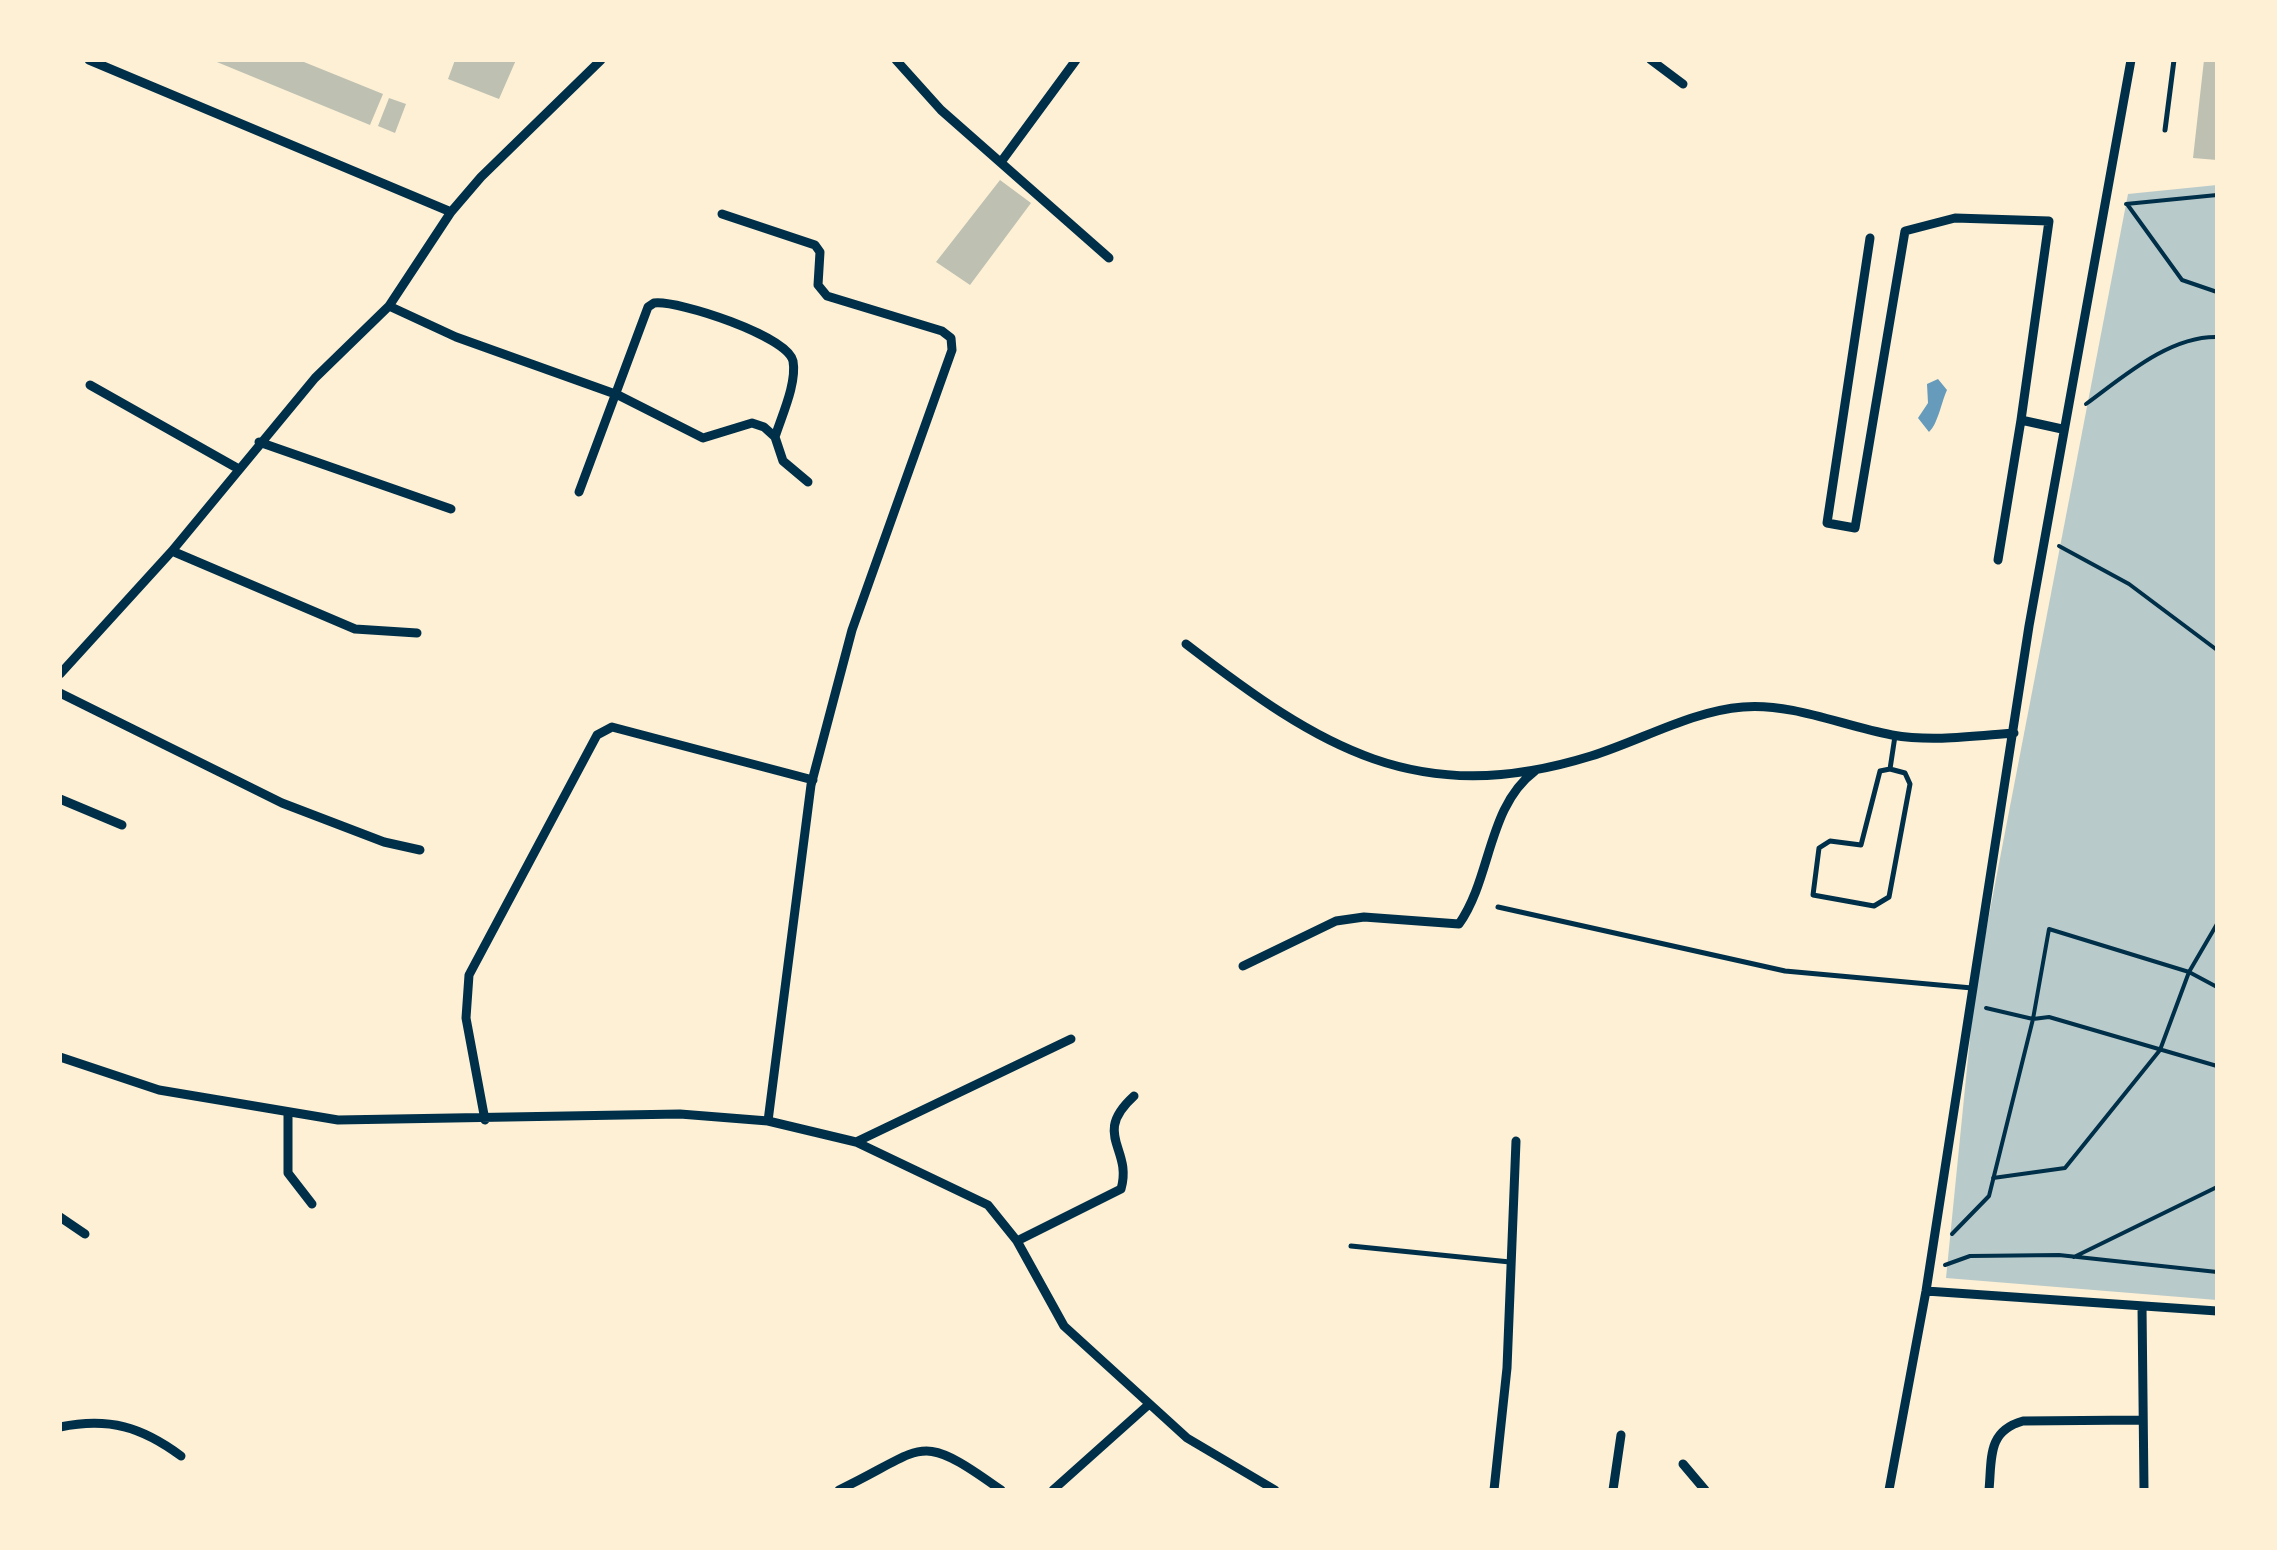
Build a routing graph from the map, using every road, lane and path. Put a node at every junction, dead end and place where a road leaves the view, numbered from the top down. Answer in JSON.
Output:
{"nodes":[{"id":1,"x":89,"y":60,"type":"edge"},
{"id":2,"x":601,"y":60,"type":"edge"},
{"id":3,"x":896,"y":60,"type":"edge"},
{"id":4,"x":1076,"y":60,"type":"edge"},
{"id":5,"x":1650,"y":60,"type":"edge"},
{"id":6,"x":2131,"y":60,"type":"edge"},
{"id":7,"x":2174,"y":60,"type":"edge"},
{"id":8,"x":1682,"y":84,"type":"dead end"},
{"id":9,"x":2165,"y":130,"type":"dead end"},
{"id":10,"x":1002,"y":162,"type":"junction"},
{"id":11,"x":2217,"y":196,"type":"edge"},
{"id":12,"x":2106,"y":202,"type":"junction"},
{"id":13,"x":2127,"y":204,"type":"junction"},
{"id":14,"x":452,"y":212,"type":"junction"},
{"id":15,"x":722,"y":214,"type":"dead end"},
{"id":16,"x":1870,"y":238,"type":"dead end"},
{"id":17,"x":1109,"y":258,"type":"dead end"},
{"id":18,"x":2217,"y":292,"type":"edge"},
{"id":19,"x":389,"y":306,"type":"junction"},
{"id":20,"x":2217,"y":340,"type":"edge"},
{"id":21,"x":90,"y":385,"type":"dead end"},
{"id":22,"x":618,"y":394,"type":"junction"},
{"id":23,"x":2021,"y":420,"type":"junction"},
{"id":24,"x":2063,"y":425,"type":"junction"},
{"id":25,"x":776,"y":437,"type":"junction"},
{"id":26,"x":259,"y":442,"type":"junction"},
{"id":27,"x":237,"y":468,"type":"junction"},
{"id":28,"x":808,"y":482,"type":"dead end"},
{"id":29,"x":579,"y":492,"type":"dead end"},
{"id":30,"x":452,"y":508,"type":"dead end"},
{"id":31,"x":2045,"y":538,"type":"junction"},
{"id":32,"x":172,"y":551,"type":"junction"},
{"id":33,"x":1998,"y":560,"type":"dead end"},
{"id":34,"x":417,"y":633,"type":"dead end"},
{"id":35,"x":1186,"y":644,"type":"dead end"},
{"id":36,"x":2217,"y":650,"type":"edge"},
{"id":37,"x":60,"y":674,"type":"edge"},
{"id":38,"x":60,"y":693,"type":"edge"},
{"id":39,"x":2014,"y":734,"type":"junction"},
{"id":40,"x":1895,"y":736,"type":"junction"},
{"id":41,"x":1890,"y":769,"type":"junction"},
{"id":42,"x":1537,"y":770,"type":"junction"},
{"id":43,"x":813,"y":780,"type":"junction"},
{"id":44,"x":60,"y":799,"type":"edge"},
{"id":45,"x":122,"y":825,"type":"dead end"},
{"id":46,"x":420,"y":850,"type":"dead end"},
{"id":47,"x":1498,"y":907,"type":"dead end"},
{"id":48,"x":2217,"y":924,"type":"edge"},
{"id":49,"x":1243,"y":966,"type":"dead end"},
{"id":50,"x":2189,"y":972,"type":"junction"},
{"id":51,"x":2217,"y":986,"type":"edge"},
{"id":52,"x":1975,"y":988,"type":"junction"},
{"id":53,"x":1972,"y":1005,"type":"junction"},
{"id":54,"x":2034,"y":1019,"type":"junction"},
{"id":55,"x":1072,"y":1038,"type":"dead end"},
{"id":56,"x":2160,"y":1050,"type":"junction"},
{"id":57,"x":60,"y":1058,"type":"edge"},
{"id":58,"x":2217,"y":1066,"type":"edge"},
{"id":59,"x":1134,"y":1096,"type":"dead end"},
{"id":60,"x":288,"y":1114,"type":"junction"},
{"id":61,"x":485,"y":1120,"type":"junction"},
{"id":62,"x":768,"y":1121,"type":"junction"},
{"id":63,"x":1516,"y":1141,"type":"dead end"},
{"id":64,"x":856,"y":1142,"type":"junction"},
{"id":65,"x":1993,"y":1178,"type":"junction"},
{"id":66,"x":2217,"y":1187,"type":"edge"},
{"id":67,"x":312,"y":1204,"type":"dead end"},
{"id":68,"x":60,"y":1216,"type":"edge"},
{"id":69,"x":84,"y":1234,"type":"dead end"},
{"id":70,"x":1017,"y":1241,"type":"junction"},
{"id":71,"x":1350,"y":1246,"type":"dead end"},
{"id":72,"x":1930,"y":1256,"type":"junction"},
{"id":73,"x":2074,"y":1257,"type":"junction"},
{"id":74,"x":1510,"y":1262,"type":"junction"},
{"id":75,"x":1928,"y":1271,"type":"junction"},
{"id":76,"x":2217,"y":1272,"type":"edge"},
{"id":77,"x":1926,"y":1291,"type":"junction"},
{"id":78,"x":2142,"y":1306,"type":"junction"},
{"id":79,"x":2217,"y":1311,"type":"edge"},
{"id":80,"x":1147,"y":1406,"type":"junction"},
{"id":81,"x":2141,"y":1420,"type":"junction"},
{"id":82,"x":60,"y":1427,"type":"edge"},
{"id":83,"x":1621,"y":1435,"type":"dead end"},
{"id":84,"x":182,"y":1456,"type":"dead end"},
{"id":85,"x":1683,"y":1464,"type":"dead end"},
{"id":86,"x":839,"y":1490,"type":"edge"},
{"id":87,"x":1001,"y":1490,"type":"edge"},
{"id":88,"x":1052,"y":1490,"type":"edge"},
{"id":89,"x":1275,"y":1490,"type":"edge"},
{"id":90,"x":1494,"y":1490,"type":"edge"},
{"id":91,"x":1613,"y":1490,"type":"edge"},
{"id":92,"x":1705,"y":1490,"type":"edge"},
{"id":93,"x":1888,"y":1490,"type":"edge"},
{"id":94,"x":1989,"y":1490,"type":"edge"},
{"id":95,"x":2144,"y":1490,"type":"edge"}],
"edges":[{"from":1,"to":14,"type":"street"},
{"from":2,"to":14,"type":"street"},
{"from":3,"to":10,"type":"street"},
{"from":4,"to":10,"type":"street"},
{"from":5,"to":8,"type":"street"},
{"from":6,"to":12,"type":"street"},
{"from":7,"to":9,"type":"lane"},
{"from":10,"to":17,"type":"street"},
{"from":11,"to":13,"type":"path"},
{"from":12,"to":13,"type":"path"},
{"from":12,"to":24,"type":"street"},
{"from":13,"to":18,"type":"path"},
{"from":14,"to":19,"type":"street"},
{"from":15,"to":43,"type":"street"},
{"from":16,"to":23,"type":"street"},
{"from":19,"to":22,"type":"street"},
{"from":19,"to":26,"type":"street"},
{"from":20,"to":24,"type":"path"},
{"from":21,"to":27,"type":"street"},
{"from":22,"to":25,"type":"street"},
{"from":22,"to":25,"type":"street"},
{"from":22,"to":29,"type":"street"},
{"from":23,"to":24,"type":"street"},
{"from":23,"to":33,"type":"street"},
{"from":24,"to":31,"type":"street"},
{"from":25,"to":28,"type":"street"},
{"from":26,"to":27,"type":"street"},
{"from":26,"to":30,"type":"street"},
{"from":27,"to":32,"type":"street"},
{"from":31,"to":36,"type":"path"},
{"from":31,"to":39,"type":"street"},
{"from":32,"to":34,"type":"street"},
{"from":32,"to":37,"type":"street"},
{"from":35,"to":42,"type":"street"},
{"from":38,"to":46,"type":"street"},
{"from":39,"to":40,"type":"street"},
{"from":39,"to":52,"type":"street"},
{"from":40,"to":41,"type":"lane"},
{"from":40,"to":42,"type":"street"},
{"from":41,"to":41,"type":"lane"},
{"from":42,"to":49,"type":"street"},
{"from":43,"to":61,"type":"street"},
{"from":43,"to":62,"type":"street"},
{"from":44,"to":45,"type":"street"},
{"from":47,"to":52,"type":"lane"},
{"from":48,"to":50,"type":"path"},
{"from":50,"to":51,"type":"path"},
{"from":50,"to":54,"type":"path"},
{"from":50,"to":56,"type":"path"},
{"from":52,"to":53,"type":"street"},
{"from":53,"to":54,"type":"path"},
{"from":53,"to":72,"type":"street"},
{"from":54,"to":56,"type":"path"},
{"from":54,"to":65,"type":"path"},
{"from":55,"to":64,"type":"street"},
{"from":56,"to":58,"type":"path"},
{"from":56,"to":65,"type":"path"},
{"from":57,"to":60,"type":"street"},
{"from":59,"to":70,"type":"street"},
{"from":60,"to":61,"type":"street"},
{"from":60,"to":67,"type":"street"},
{"from":61,"to":62,"type":"street"},
{"from":62,"to":64,"type":"street"},
{"from":63,"to":74,"type":"street"},
{"from":64,"to":70,"type":"street"},
{"from":65,"to":72,"type":"path"},
{"from":66,"to":73,"type":"path"},
{"from":68,"to":69,"type":"street"},
{"from":70,"to":80,"type":"street"},
{"from":71,"to":74,"type":"lane"},
{"from":72,"to":75,"type":"street"},
{"from":73,"to":75,"type":"path"},
{"from":73,"to":76,"type":"path"},
{"from":74,"to":90,"type":"street"},
{"from":75,"to":77,"type":"street"},
{"from":77,"to":78,"type":"street"},
{"from":77,"to":93,"type":"street"},
{"from":78,"to":79,"type":"street"},
{"from":78,"to":81,"type":"street"},
{"from":80,"to":88,"type":"street"},
{"from":80,"to":89,"type":"street"},
{"from":81,"to":94,"type":"street"},
{"from":81,"to":95,"type":"street"},
{"from":82,"to":84,"type":"street"},
{"from":83,"to":91,"type":"street"},
{"from":85,"to":92,"type":"street"},
{"from":86,"to":87,"type":"street"}]}
